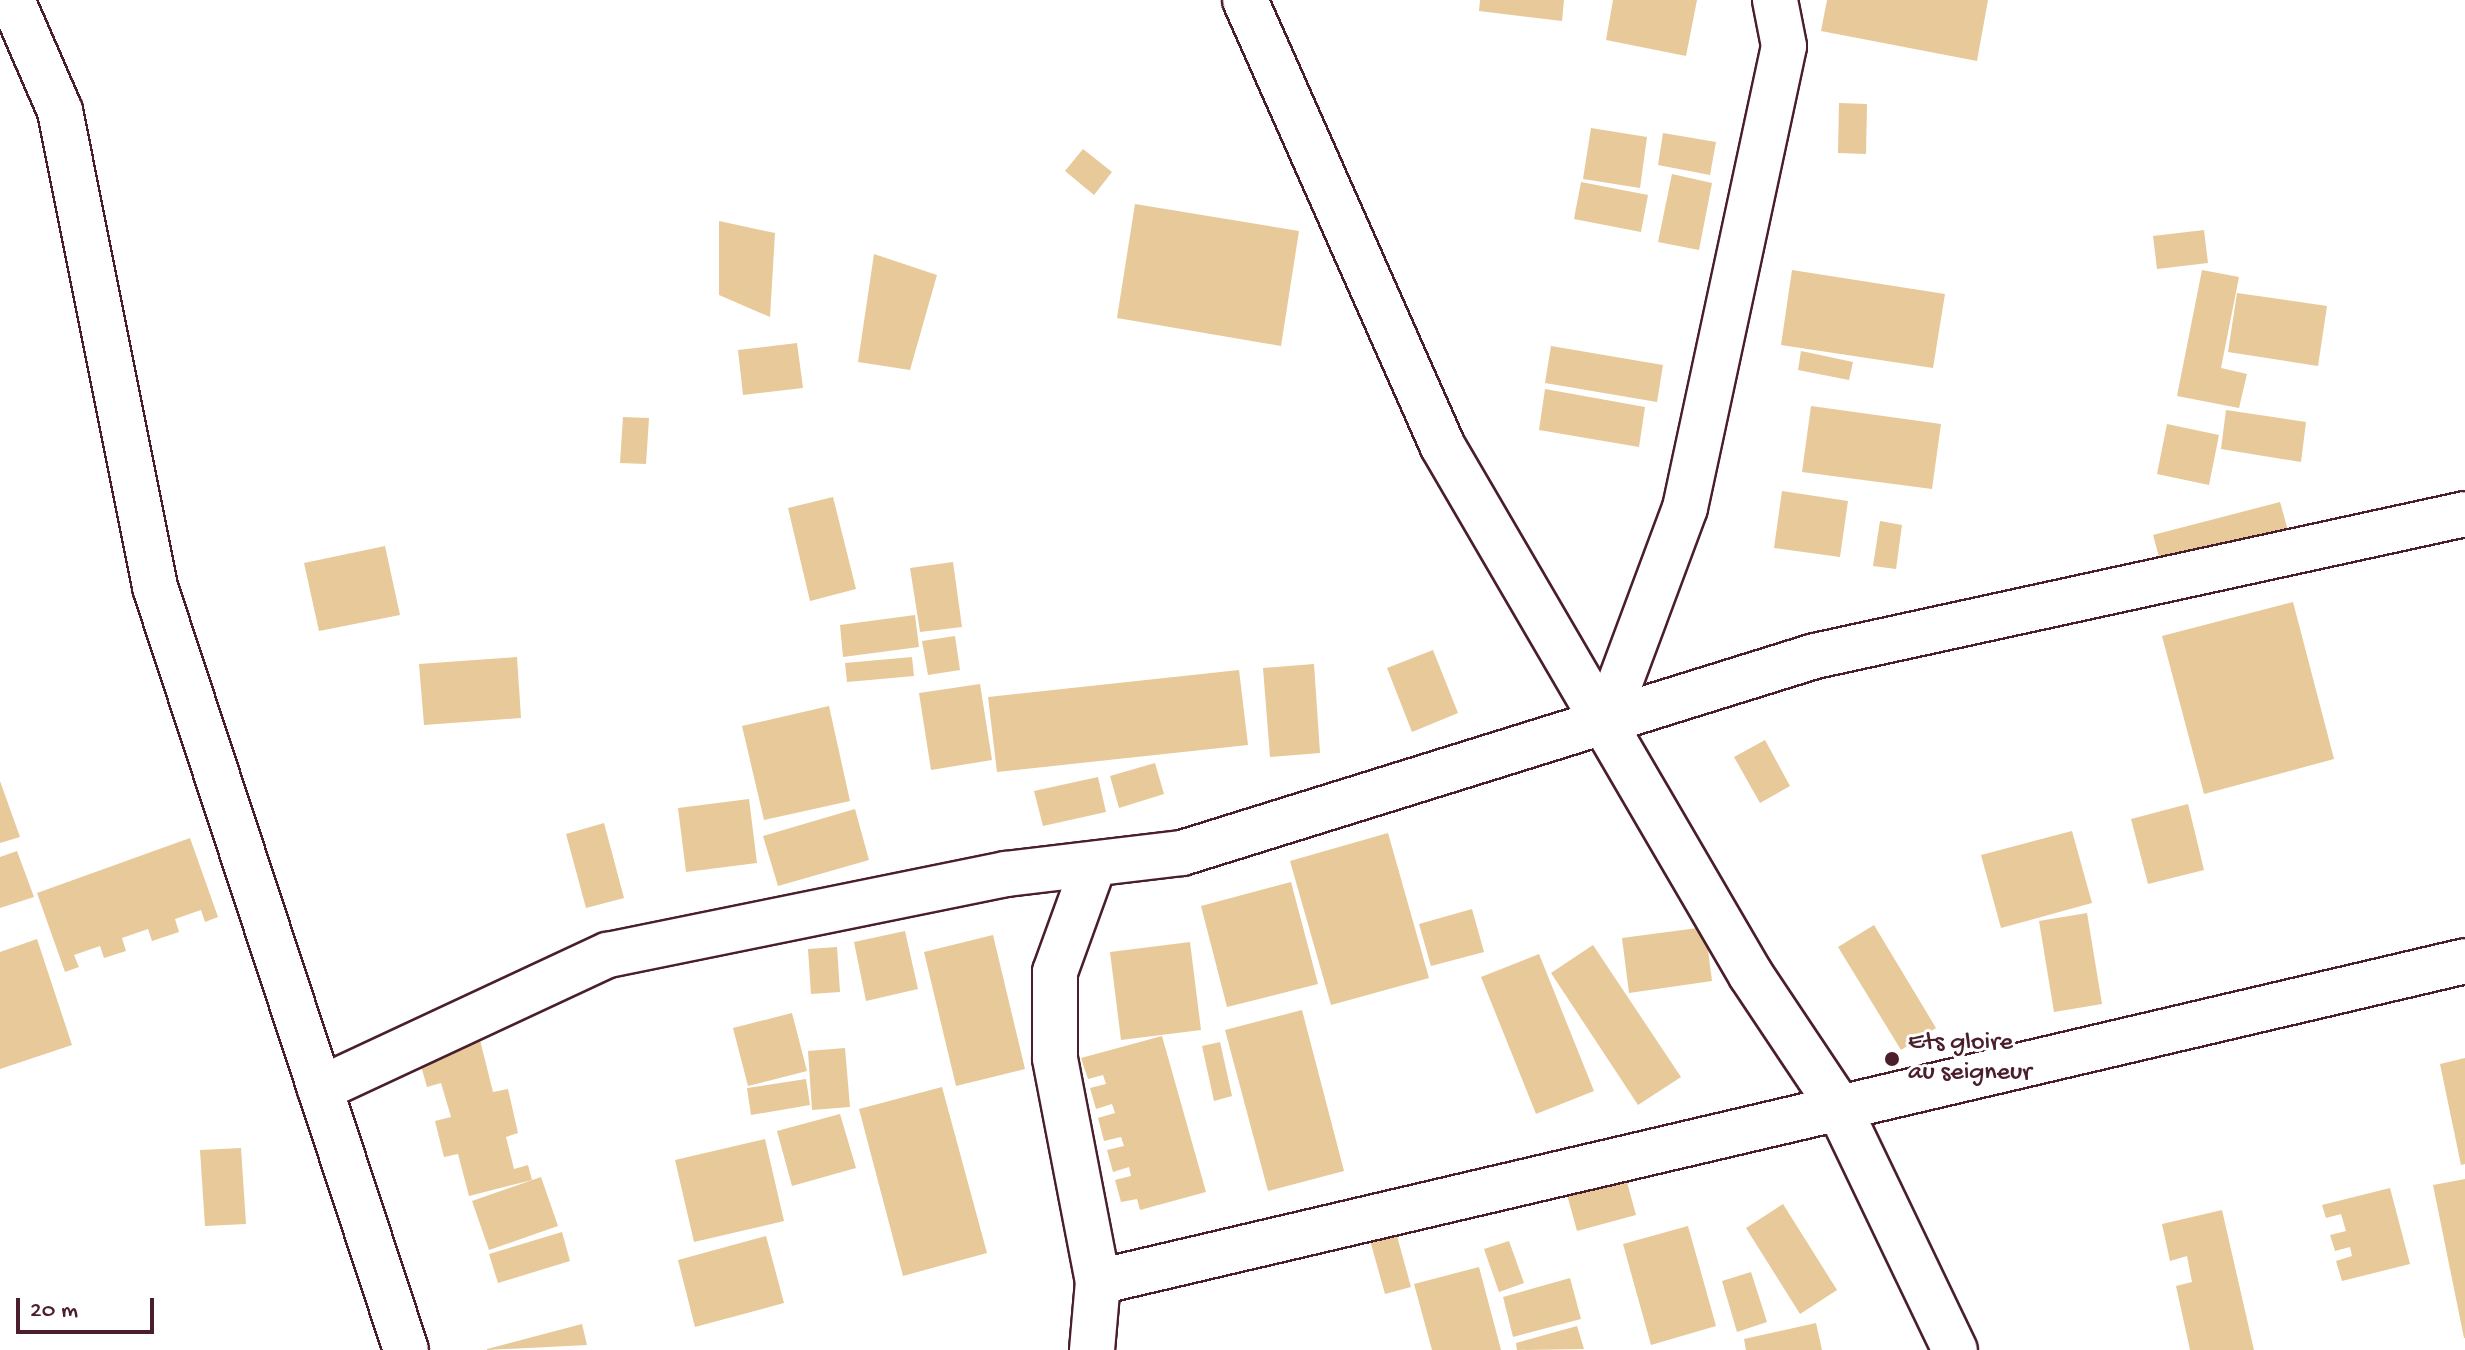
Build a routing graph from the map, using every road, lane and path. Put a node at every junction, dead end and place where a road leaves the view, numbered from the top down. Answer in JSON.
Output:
{"nodes":[{"id":1,"x":12,"y":0,"type":"edge"},
{"id":2,"x":1245,"y":0,"type":"edge"},
{"id":3,"x":1775,"y":0,"type":"edge"},
{"id":4,"x":2465,"y":514,"type":"edge"},
{"id":5,"x":1605,"y":723,"type":"junction"},
{"id":6,"x":1094,"y":864,"type":"junction"},
{"id":7,"x":2465,"y":961,"type":"edge"},
{"id":8,"x":320,"y":1089,"type":"junction"},
{"id":9,"x":1837,"y":1104,"type":"junction"},
{"id":10,"x":1098,"y":1282,"type":"junction"},
{"id":11,"x":406,"y":1350,"type":"edge"},
{"id":12,"x":1092,"y":1350,"type":"edge"},
{"id":13,"x":1955,"y":1350,"type":"edge"}],
"edges":[{"from":1,"to":8,"type":"street"},
{"from":2,"to":5,"type":"street"},
{"from":3,"to":5,"type":"street"},
{"from":4,"to":5,"type":"street"},
{"from":5,"to":6,"type":"street"},
{"from":5,"to":9,"type":"street"},
{"from":6,"to":8,"type":"street"},
{"from":6,"to":10,"type":"street"},
{"from":7,"to":9,"type":"street"},
{"from":8,"to":11,"type":"street"},
{"from":9,"to":10,"type":"street"},
{"from":9,"to":13,"type":"street"},
{"from":10,"to":12,"type":"street"}]}
